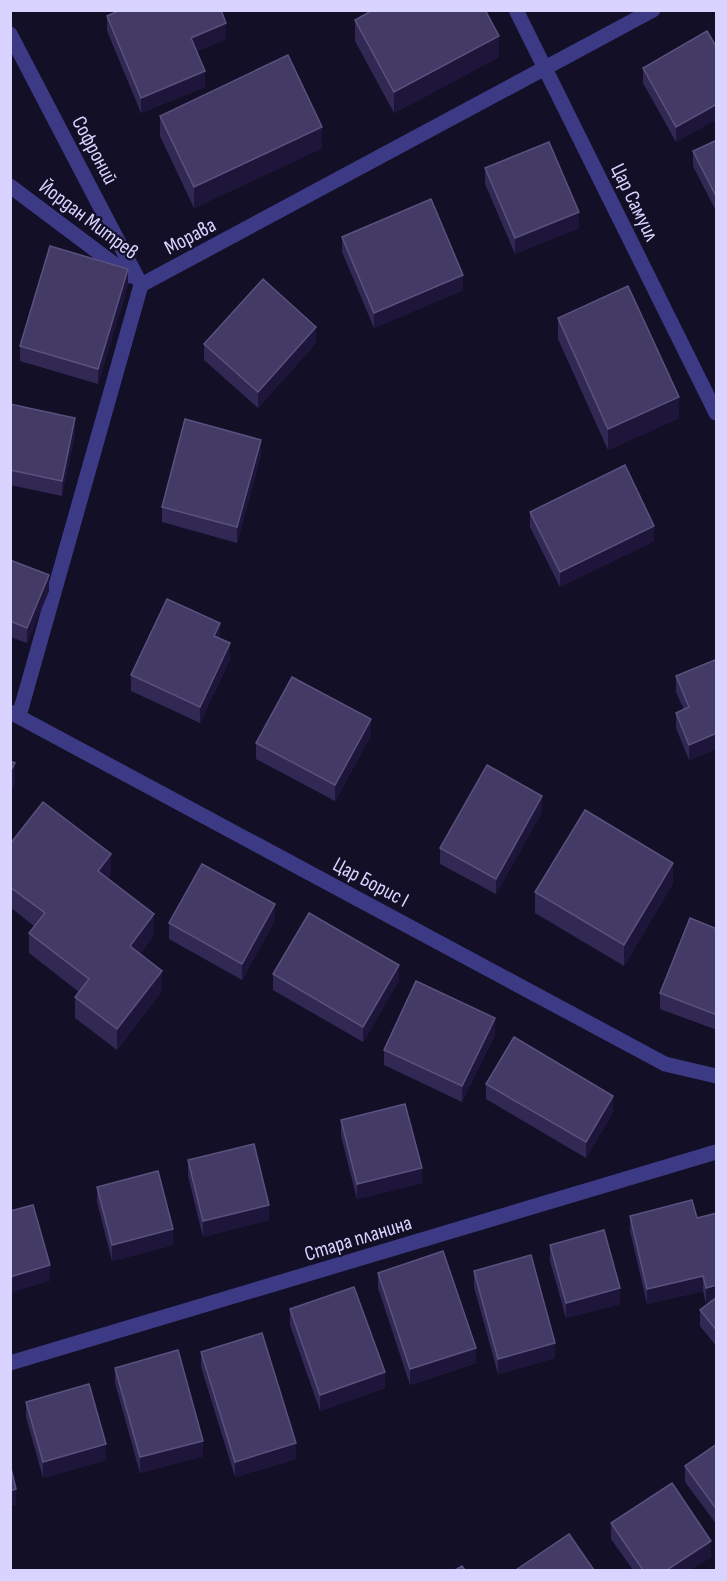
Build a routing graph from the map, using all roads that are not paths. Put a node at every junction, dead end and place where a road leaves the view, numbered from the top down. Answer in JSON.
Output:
{"nodes":[{"id":1,"x":516,"y":10,"type":"edge"},
{"id":2,"x":652,"y":10,"type":"edge"},
{"id":3,"x":10,"y":34,"type":"edge"},
{"id":4,"x":546,"y":69,"type":"junction"},
{"id":5,"x":10,"y":186,"type":"edge"},
{"id":6,"x":141,"y":285,"type":"junction"},
{"id":7,"x":717,"y":413,"type":"edge"},
{"id":8,"x":14,"y":714,"type":"edge"},
{"id":9,"x":717,"y":1076,"type":"edge"},
{"id":10,"x":717,"y":1152,"type":"edge"},
{"id":11,"x":10,"y":1364,"type":"edge"}],
"edges":[{"from":1,"to":4,"type":"street","name":"Цар Самуил"},
{"from":2,"to":4,"type":"street","name":"Морава"},
{"from":3,"to":6,"type":"street","name":"Софроний"},
{"from":4,"to":6,"type":"street","name":"Морава"},
{"from":4,"to":7,"type":"street","name":"Цар Самуил"},
{"from":5,"to":6,"type":"street","name":"Йордан Митрев"},
{"from":6,"to":8,"type":"street"},
{"from":8,"to":9,"type":"street","name":"Цар Борис I"},
{"from":10,"to":11,"type":"street","name":"Стара планина"}]}
